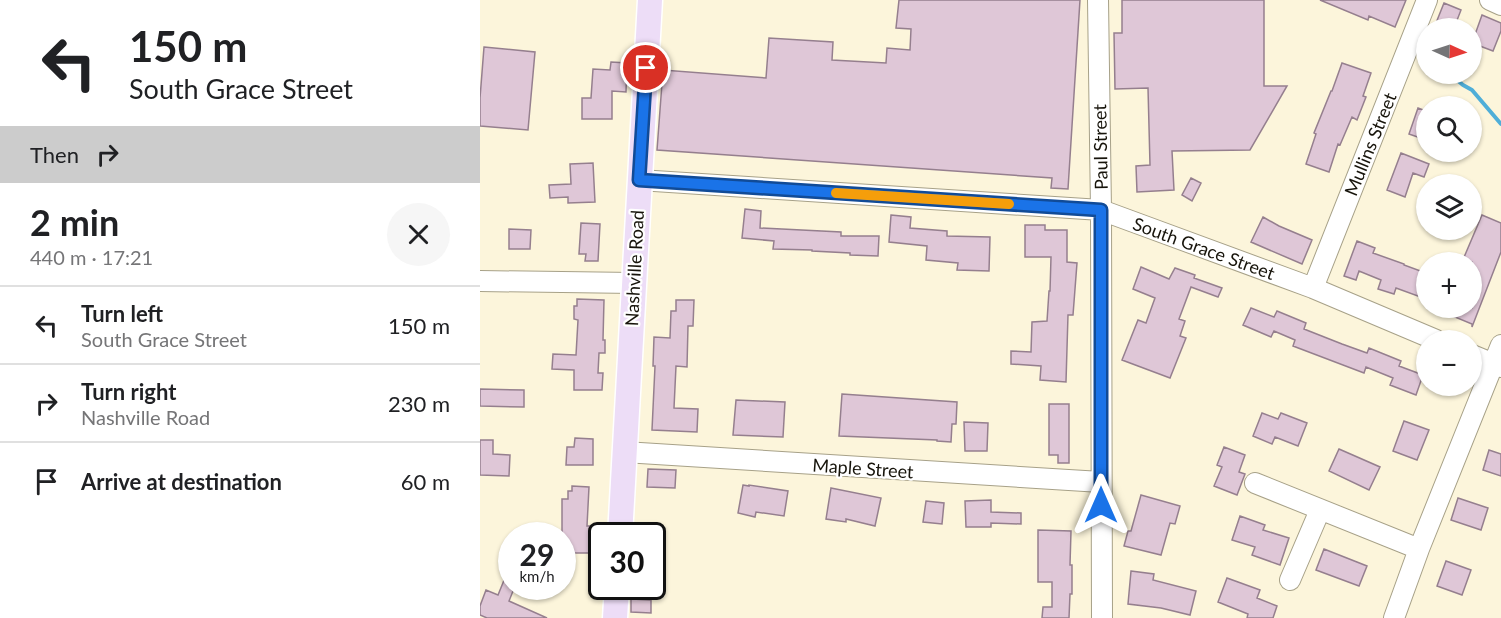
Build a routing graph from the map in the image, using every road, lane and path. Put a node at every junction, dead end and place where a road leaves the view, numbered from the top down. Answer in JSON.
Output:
{"nodes":[{"id":1,"x":650,"y":0,"type":"edge"},
{"id":2,"x":1098,"y":0,"type":"edge"},
{"id":3,"x":1427,"y":0,"type":"edge"},
{"id":4,"x":1490,"y":0,"type":"edge"},
{"id":5,"x":1501,"y":5,"type":"edge"},
{"id":6,"x":639,"y":180,"type":"junction"},
{"id":7,"x":1101,"y":210,"type":"junction"},
{"id":8,"x":480,"y":281,"type":"edge"},
{"id":9,"x":634,"y":283,"type":"junction"},
{"id":10,"x":1313,"y":288,"type":"junction"},
{"id":11,"x":1416,"y":332,"type":"edge"},
{"id":12,"x":1501,"y":345,"type":"edge"},
{"id":13,"x":1482,"y":359,"type":"edge"},
{"id":14,"x":1497,"y":366,"type":"edge"},
{"id":15,"x":624,"y":452,"type":"junction"},
{"id":16,"x":1101,"y":482,"type":"junction"},
{"id":17,"x":1255,"y":483,"type":"dead end"},
{"id":18,"x":1320,"y":510,"type":"junction"},
{"id":19,"x":621,"y":522,"type":"edge"},
{"id":20,"x":1419,"y":549,"type":"junction"},
{"id":21,"x":1290,"y":580,"type":"dead end"},
{"id":22,"x":616,"y":600,"type":"edge"},
{"id":23,"x":615,"y":618,"type":"edge"},
{"id":24,"x":1102,"y":618,"type":"edge"},
{"id":25,"x":1394,"y":618,"type":"edge"}],
"edges":[{"from":1,"to":6,"type":"main road","name":"Nashville Road"},
{"from":2,"to":7,"type":"street","name":"Paul Street"},
{"from":3,"to":10,"type":"street","name":"Mullins Street"},
{"from":4,"to":5,"type":"street"},
{"from":6,"to":7,"type":"street","name":"South Grace Street"},
{"from":6,"to":9,"type":"main road","name":"Nashville Road"},
{"from":7,"to":10,"type":"street","name":"South Grace Street"},
{"from":7,"to":16,"type":"street","name":"Paul Street"},
{"from":8,"to":9,"type":"street"},
{"from":9,"to":15,"type":"main road","name":"Nashville Road"},
{"from":10,"to":11,"type":"street","name":"South Grace Street"},
{"from":12,"to":14,"type":"street"},
{"from":13,"to":14,"type":"street"},
{"from":14,"to":20,"type":"street"},
{"from":15,"to":16,"type":"street","name":"Maple Street"},
{"from":15,"to":19,"type":"main road","name":"Nashville Road"},
{"from":16,"to":24,"type":"street","name":"Paul Street"},
{"from":17,"to":18,"type":"street"},
{"from":18,"to":20,"type":"street"},
{"from":18,"to":21,"type":"street"},
{"from":20,"to":25,"type":"street"},
{"from":22,"to":23,"type":"main road"}]}
